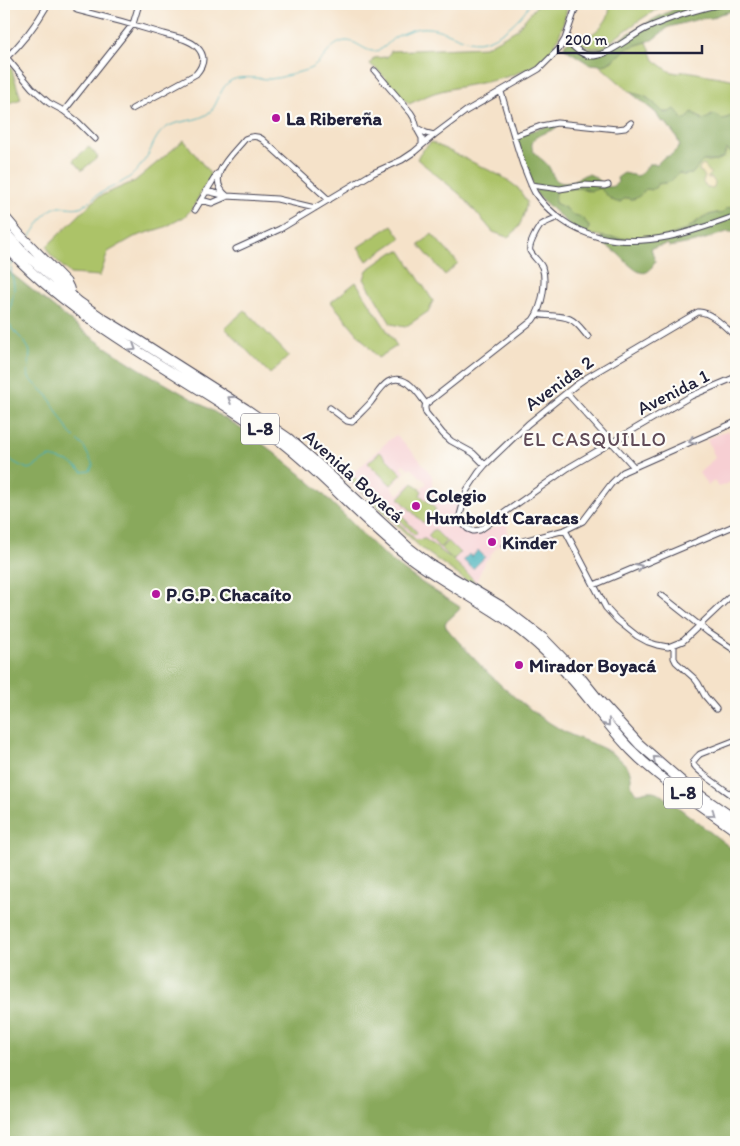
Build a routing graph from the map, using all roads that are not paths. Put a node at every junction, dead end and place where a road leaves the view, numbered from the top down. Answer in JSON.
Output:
{"nodes":[{"id":1,"x":48,"y":4,"type":"edge"},
{"id":2,"x":139,"y":4,"type":"edge"},
{"id":3,"x":577,"y":4,"type":"edge"},
{"id":4,"x":722,"y":4,"type":"edge"},
{"id":5,"x":77,"y":10,"type":"dead end"},
{"id":6,"x":133,"y":24,"type":"junction"},
{"id":7,"x":565,"y":39,"type":"junction"},
{"id":8,"x":5,"y":59,"type":"edge"},
{"id":9,"x":375,"y":71,"type":"dead end"},
{"id":10,"x":501,"y":92,"type":"junction"},
{"id":11,"x":132,"y":109,"type":"dead end"},
{"id":12,"x":64,"y":111,"type":"junction"},
{"id":13,"x":631,"y":123,"type":"dead end"},
{"id":14,"x":417,"y":128,"type":"junction"},
{"id":15,"x":434,"y":135,"type":"junction"},
{"id":16,"x":514,"y":136,"type":"junction"},
{"id":17,"x":95,"y":140,"type":"dead end"},
{"id":18,"x":422,"y":145,"type":"junction"},
{"id":19,"x":219,"y":172,"type":"junction"},
{"id":20,"x":531,"y":185,"type":"junction"},
{"id":21,"x":608,"y":185,"type":"dead end"},
{"id":22,"x":206,"y":191,"type":"junction"},
{"id":23,"x":227,"y":196,"type":"junction"},
{"id":24,"x":201,"y":200,"type":"junction"},
{"id":25,"x":329,"y":200,"type":"junction"},
{"id":26,"x":316,"y":208,"type":"junction"},
{"id":27,"x":195,"y":210,"type":"dead end"},
{"id":28,"x":4,"y":216,"type":"edge"},
{"id":29,"x":736,"y":216,"type":"edge"},
{"id":30,"x":558,"y":217,"type":"junction"},
{"id":31,"x":4,"y":231,"type":"edge"},
{"id":32,"x":9,"y":246,"type":"edge"},
{"id":33,"x":236,"y":249,"type":"dead end"},
{"id":34,"x":29,"y":262,"type":"junction"},
{"id":35,"x":537,"y":314,"type":"junction"},
{"id":36,"x":588,"y":337,"type":"dead end"},
{"id":37,"x":736,"y":337,"type":"edge"},
{"id":38,"x":736,"y":377,"type":"edge"},
{"id":39,"x":567,"y":393,"type":"junction"},
{"id":40,"x":426,"y":404,"type":"junction"},
{"id":41,"x":330,"y":408,"type":"dead end"},
{"id":42,"x":736,"y":422,"type":"edge"},
{"id":43,"x":612,"y":442,"type":"junction"},
{"id":44,"x":485,"y":466,"type":"junction"},
{"id":45,"x":634,"y":467,"type":"junction"},
{"id":46,"x":462,"y":507,"type":"joint"},
{"id":47,"x":736,"y":525,"type":"edge"},
{"id":48,"x":565,"y":530,"type":"junction"},
{"id":49,"x":504,"y":546,"type":"dead end"},
{"id":50,"x":594,"y":586,"type":"junction"},
{"id":51,"x":736,"y":591,"type":"edge"},
{"id":52,"x":661,"y":595,"type":"dead end"},
{"id":53,"x":700,"y":626,"type":"junction"},
{"id":54,"x":674,"y":645,"type":"junction"},
{"id":55,"x":736,"y":651,"type":"edge"},
{"id":56,"x":716,"y":709,"type":"dead end"},
{"id":57,"x":736,"y":740,"type":"edge"},
{"id":58,"x":736,"y":798,"type":"edge"},
{"id":59,"x":736,"y":820,"type":"edge"},
{"id":60,"x":736,"y":831,"type":"edge"}],
"edges":[{"from":1,"to":8,"type":"street"},
{"from":2,"to":6,"type":"street"},
{"from":3,"to":7,"type":"street"},
{"from":4,"to":7,"type":"street"},
{"from":5,"to":6,"type":"street"},
{"from":6,"to":11,"type":"street"},
{"from":6,"to":12,"type":"street"},
{"from":7,"to":10,"type":"street"},
{"from":8,"to":12,"type":"street"},
{"from":9,"to":14,"type":"street"},
{"from":10,"to":15,"type":"street"},
{"from":10,"to":16,"type":"street"},
{"from":12,"to":17,"type":"street"},
{"from":13,"to":16,"type":"street"},
{"from":14,"to":15,"type":"street"},
{"from":14,"to":18,"type":"street"},
{"from":15,"to":18,"type":"street"},
{"from":16,"to":20,"type":"street"},
{"from":18,"to":25,"type":"street"},
{"from":19,"to":22,"type":"street"},
{"from":19,"to":23,"type":"street"},
{"from":19,"to":25,"type":"street"},
{"from":20,"to":21,"type":"street"},
{"from":20,"to":30,"type":"street"},
{"from":22,"to":23,"type":"street"},
{"from":22,"to":24,"type":"street"},
{"from":23,"to":24,"type":"street"},
{"from":23,"to":26,"type":"street"},
{"from":24,"to":27,"type":"street"},
{"from":25,"to":26,"type":"street"},
{"from":26,"to":33,"type":"street"},
{"from":28,"to":32,"type":"highway"},
{"from":29,"to":30,"type":"street"},
{"from":30,"to":35,"type":"street"},
{"from":31,"to":32,"type":"highway"},
{"from":32,"to":34,"type":"highway"},
{"from":32,"to":34,"type":"highway"},
{"from":59,"to":34,"type":"highway","name":"Avenida Boyacá","number":"L-8","one_way":true},
{"from":34,"to":60,"type":"highway","name":"Avenida Boyacá","number":"L-8","one_way":true},
{"from":35,"to":36,"type":"street"},
{"from":35,"to":40,"type":"street"},
{"from":37,"to":39,"type":"street","name":"Avenida 2"},
{"from":38,"to":43,"type":"street","name":"Avenida 1"},
{"from":39,"to":43,"type":"street"},
{"from":39,"to":44,"type":"street","name":"Avenida 2"},
{"from":40,"to":41,"type":"street"},
{"from":40,"to":44,"type":"street"},
{"from":42,"to":45,"type":"street","one_way":true},
{"from":43,"to":45,"type":"street"},
{"from":43,"to":46,"type":"street","name":"Avenida 1"},
{"from":44,"to":46,"type":"street","name":"Avenida 2"},
{"from":45,"to":48,"type":"street"},
{"from":50,"to":47,"type":"street","one_way":true},
{"from":48,"to":49,"type":"street"},
{"from":48,"to":50,"type":"street"},
{"from":50,"to":54,"type":"street"},
{"from":51,"to":53,"type":"street"},
{"from":52,"to":53,"type":"street"},
{"from":53,"to":54,"type":"street"},
{"from":53,"to":55,"type":"street"},
{"from":54,"to":56,"type":"street"},
{"from":57,"to":58,"type":"street"}]}
